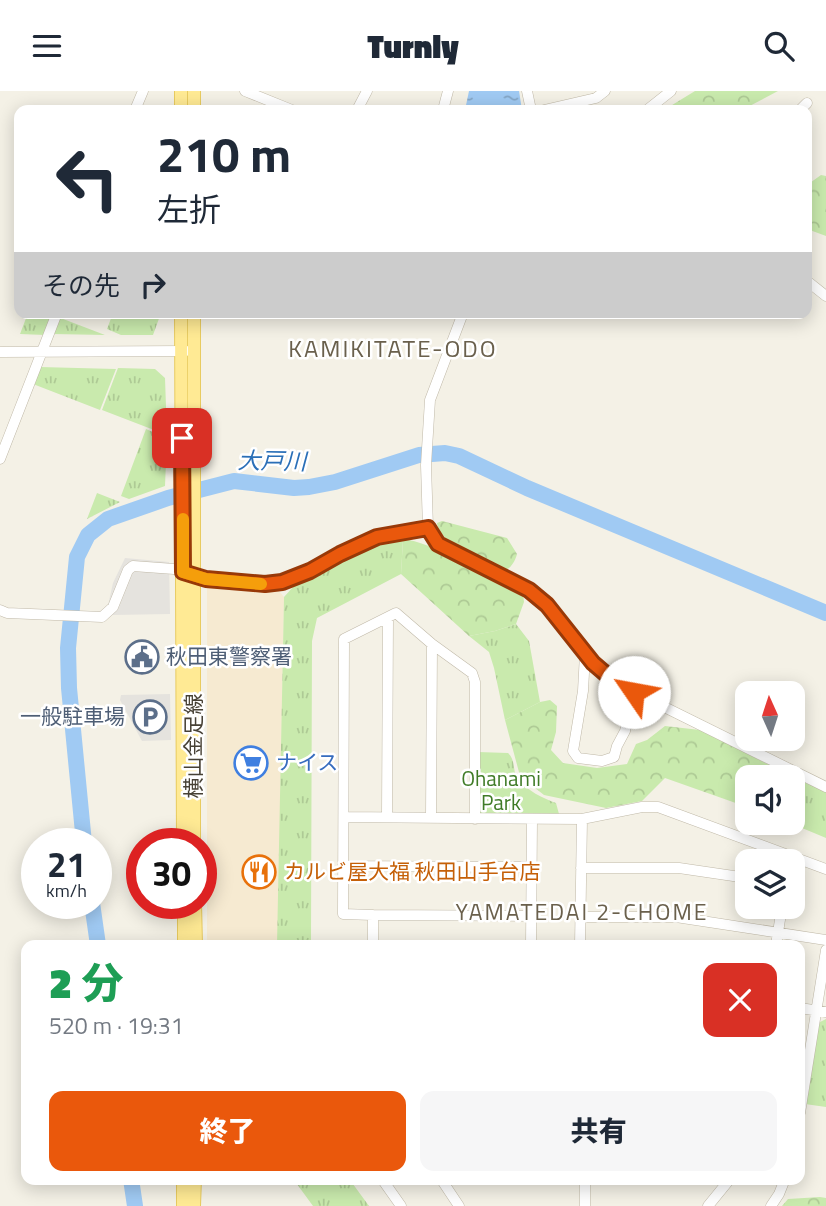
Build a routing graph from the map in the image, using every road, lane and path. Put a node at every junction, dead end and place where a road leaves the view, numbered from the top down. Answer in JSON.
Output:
{"nodes":[{"id":1,"x":245,"y":91,"type":"edge"},
{"id":2,"x":605,"y":91,"type":"edge"},
{"id":3,"x":671,"y":91,"type":"edge"},
{"id":4,"x":280,"y":105,"type":"edge"},
{"id":5,"x":566,"y":105,"type":"edge"},
{"id":6,"x":653,"y":105,"type":"edge"},
{"id":7,"x":812,"y":285,"type":"edge"},
{"id":8,"x":826,"y":296,"type":"edge"},
{"id":9,"x":55,"y":319,"type":"edge"},
{"id":10,"x":182,"y":319,"type":"edge"},
{"id":11,"x":193,"y":319,"type":"edge"},
{"id":12,"x":461,"y":319,"type":"edge"},
{"id":13,"x":187,"y":351,"type":"junction"},
{"id":14,"x":0,"y":352,"type":"edge"},
{"id":15,"x":42,"y":353,"type":"junction"},
{"id":16,"x":0,"y":459,"type":"edge"},
{"id":17,"x":428,"y":528,"type":"junction"},
{"id":18,"x":188,"y":574,"type":"junction"},
{"id":19,"x":0,"y":610,"type":"edge"},
{"id":20,"x":388,"y":618,"type":"junction"},
{"id":21,"x":432,"y":644,"type":"junction"},
{"id":22,"x":585,"y":654,"type":"junction"},
{"id":23,"x":634,"y":692,"type":"junction"},
{"id":24,"x":826,"y":787,"type":"edge"},
{"id":25,"x":344,"y":817,"type":"junction"},
{"id":26,"x":387,"y":817,"type":"junction"},
{"id":27,"x":431,"y":818,"type":"junction"},
{"id":28,"x":474,"y":819,"type":"junction"},
{"id":29,"x":531,"y":819,"type":"junction"},
{"id":30,"x":582,"y":819,"type":"junction"},
{"id":31,"x":183,"y":828,"type":"edge"},
{"id":32,"x":194,"y":828,"type":"edge"},
{"id":33,"x":344,"y":866,"type":"junction"},
{"id":34,"x":533,"y":867,"type":"junction"},
{"id":35,"x":581,"y":868,"type":"junction"},
{"id":36,"x":826,"y":869,"type":"edge"},
{"id":37,"x":735,"y":876,"type":"edge"},
{"id":38,"x":373,"y":915,"type":"junction"},
{"id":39,"x":531,"y":916,"type":"junction"},
{"id":40,"x":580,"y":917,"type":"junction"},
{"id":41,"x":184,"y":919,"type":"edge"},
{"id":42,"x":195,"y":919,"type":"edge"},
{"id":43,"x":780,"y":919,"type":"edge"},
{"id":44,"x":778,"y":932,"type":"junction"},
{"id":45,"x":184,"y":940,"type":"edge"},
{"id":46,"x":196,"y":940,"type":"edge"},
{"id":47,"x":373,"y":940,"type":"edge"},
{"id":48,"x":531,"y":940,"type":"edge"},
{"id":49,"x":580,"y":940,"type":"edge"},
{"id":50,"x":777,"y":940,"type":"edge"},
{"id":51,"x":826,"y":940,"type":"edge"},
{"id":52,"x":826,"y":950,"type":"edge"},
{"id":53,"x":821,"y":1011,"type":"edge"},
{"id":54,"x":805,"y":1088,"type":"edge"},
{"id":55,"x":192,"y":1185,"type":"edge"},
{"id":56,"x":194,"y":1185,"type":"edge"},
{"id":57,"x":386,"y":1185,"type":"edge"},
{"id":58,"x":445,"y":1185,"type":"edge"},
{"id":59,"x":585,"y":1185,"type":"edge"},
{"id":60,"x":725,"y":1185,"type":"edge"},
{"id":61,"x":783,"y":1185,"type":"edge"},
{"id":62,"x":183,"y":1206,"type":"edge"},
{"id":63,"x":194,"y":1206,"type":"edge"},
{"id":64,"x":401,"y":1206,"type":"edge"},
{"id":65,"x":459,"y":1206,"type":"edge"},
{"id":66,"x":585,"y":1206,"type":"edge"},
{"id":67,"x":708,"y":1206,"type":"edge"},
{"id":68,"x":771,"y":1206,"type":"edge"}],
"edges":[{"from":1,"to":4,"type":"street"},
{"from":2,"to":5,"type":"street"},
{"from":3,"to":6,"type":"street"},
{"from":7,"to":8,"type":"street"},
{"from":9,"to":15,"type":"street"},
{"from":10,"to":13,"type":"main road","name":"横山金足線"},
{"from":11,"to":13,"type":"main road","name":"横山金足線"},
{"from":12,"to":17,"type":"street"},
{"from":13,"to":15,"type":"street"},
{"from":13,"to":18,"type":"main road","name":"横山金足線"},
{"from":14,"to":15,"type":"street"},
{"from":15,"to":16,"type":"street"},
{"from":17,"to":18,"type":"street"},
{"from":17,"to":22,"type":"street"},
{"from":18,"to":19,"type":"street"},
{"from":18,"to":31,"type":"main road","name":"横山金足線"},
{"from":18,"to":32,"type":"main road","name":"横山金足線"},
{"from":20,"to":21,"type":"street"},
{"from":20,"to":25,"type":"street"},
{"from":20,"to":26,"type":"street"},
{"from":21,"to":27,"type":"street"},
{"from":21,"to":28,"type":"street"},
{"from":22,"to":23,"type":"street"},
{"from":22,"to":23,"type":"street"},
{"from":23,"to":24,"type":"street"},
{"from":25,"to":26,"type":"street"},
{"from":25,"to":33,"type":"street"},
{"from":26,"to":27,"type":"street"},
{"from":27,"to":28,"type":"street"},
{"from":28,"to":29,"type":"street"},
{"from":29,"to":30,"type":"street"},
{"from":29,"to":34,"type":"street"},
{"from":30,"to":35,"type":"street"},
{"from":30,"to":36,"type":"street"},
{"from":33,"to":34,"type":"street"},
{"from":33,"to":38,"type":"street"},
{"from":34,"to":39,"type":"street"},
{"from":35,"to":37,"type":"street"},
{"from":35,"to":40,"type":"street"},
{"from":38,"to":39,"type":"street"},
{"from":38,"to":47,"type":"street"},
{"from":39,"to":48,"type":"street"},
{"from":40,"to":44,"type":"street"},
{"from":40,"to":49,"type":"street"},
{"from":41,"to":45,"type":"main road"},
{"from":42,"to":46,"type":"main road"},
{"from":43,"to":44,"type":"street"},
{"from":44,"to":50,"type":"street"},
{"from":44,"to":51,"type":"street"},
{"from":52,"to":53,"type":"street"},
{"from":53,"to":54,"type":"street"},
{"from":55,"to":62,"type":"main road"},
{"from":56,"to":63,"type":"main road"},
{"from":57,"to":64,"type":"street"},
{"from":58,"to":65,"type":"street"},
{"from":59,"to":66,"type":"street"},
{"from":60,"to":67,"type":"street"},
{"from":61,"to":68,"type":"street"}]}
